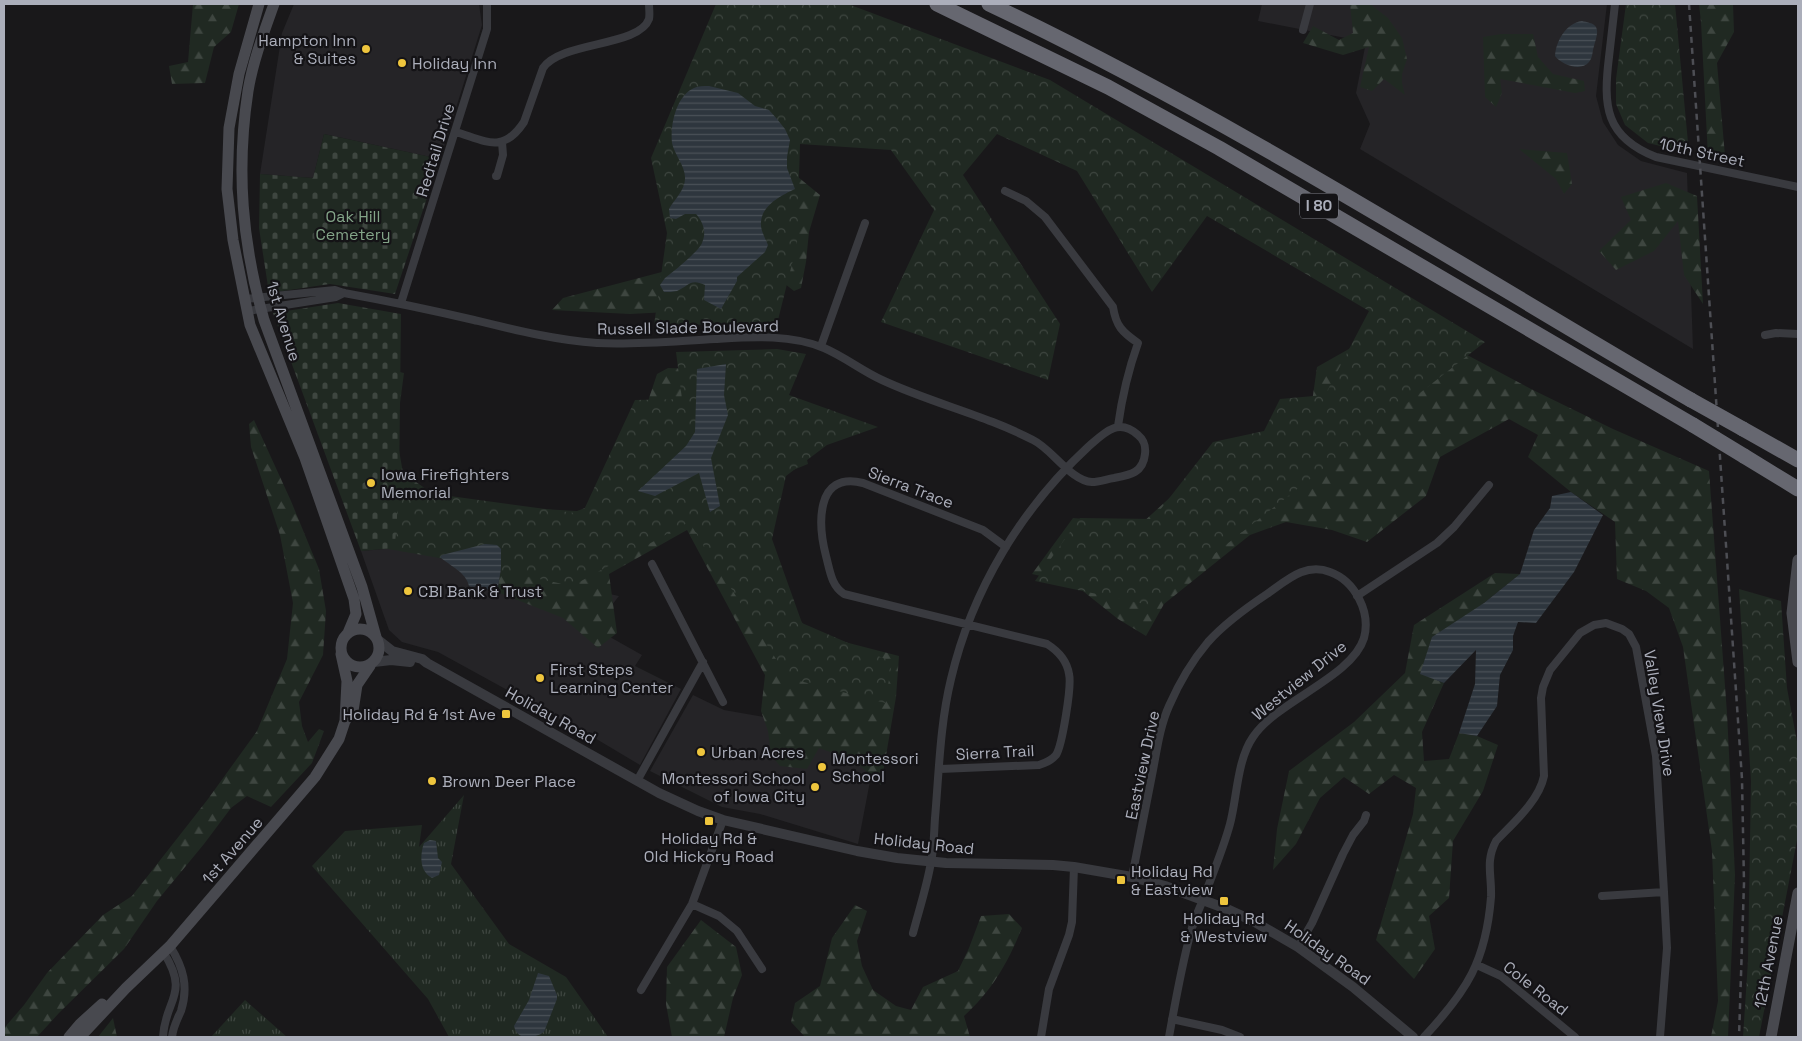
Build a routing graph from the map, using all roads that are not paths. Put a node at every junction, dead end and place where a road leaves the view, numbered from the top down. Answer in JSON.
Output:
{"nodes":[{"id":1,"x":258,"y":4,"type":"edge"},
{"id":2,"x":274,"y":4,"type":"edge"},
{"id":3,"x":487,"y":4,"type":"edge"},
{"id":4,"x":648,"y":4,"type":"edge"},
{"id":5,"x":937,"y":4,"type":"edge"},
{"id":6,"x":989,"y":4,"type":"edge"},
{"id":7,"x":1310,"y":4,"type":"edge"},
{"id":8,"x":1615,"y":4,"type":"edge"},
{"id":9,"x":1303,"y":30,"type":"dead end"},
{"id":10,"x":456,"y":132,"type":"junction"},
{"id":11,"x":502,"y":142,"type":"junction"},
{"id":12,"x":496,"y":176,"type":"dead end"},
{"id":13,"x":1798,"y":187,"type":"edge"},
{"id":14,"x":1005,"y":191,"type":"dead end"},
{"id":15,"x":865,"y":223,"type":"dead end"},
{"id":16,"x":259,"y":303,"type":"junction"},
{"id":17,"x":401,"y":303,"type":"junction"},
{"id":18,"x":247,"y":305,"type":"junction"},
{"id":19,"x":1798,"y":334,"type":"edge"},
{"id":20,"x":1765,"y":336,"type":"dead end"},
{"id":21,"x":820,"y":346,"type":"junction"},
{"id":22,"x":1118,"y":426,"type":"junction"},
{"id":23,"x":1798,"y":460,"type":"edge"},
{"id":24,"x":1066,"y":468,"type":"junction"},
{"id":25,"x":1489,"y":484,"type":"dead end"},
{"id":26,"x":1798,"y":489,"type":"edge"},
{"id":27,"x":1006,"y":547,"type":"junction"},
{"id":28,"x":1798,"y":560,"type":"edge"},
{"id":29,"x":652,"y":564,"type":"dead end"},
{"id":30,"x":1357,"y":596,"type":"junction"},
{"id":31,"x":968,"y":624,"type":"junction"},
{"id":32,"x":348,"y":633,"type":"junction"},
{"id":33,"x":377,"y":638,"type":"junction"},
{"id":34,"x":341,"y":654,"type":"junction"},
{"id":35,"x":703,"y":662,"type":"junction"},
{"id":36,"x":1798,"y":662,"type":"edge"},
{"id":37,"x":427,"y":663,"type":"junction"},
{"id":38,"x":372,"y":664,"type":"junction"},
{"id":39,"x":723,"y":702,"type":"dead end"},
{"id":40,"x":345,"y":721,"type":"junction"},
{"id":41,"x":940,"y":768,"type":"junction"},
{"id":42,"x":637,"y":781,"type":"junction"},
{"id":43,"x":1366,"y":815,"type":"dead end"},
{"id":44,"x":723,"y":820,"type":"junction"},
{"id":45,"x":932,"y":862,"type":"junction"},
{"id":46,"x":1074,"y":867,"type":"junction"},
{"id":47,"x":1132,"y":877,"type":"junction"},
{"id":48,"x":1664,"y":892,"type":"junction"},
{"id":49,"x":1798,"y":893,"type":"edge"},
{"id":50,"x":1602,"y":896,"type":"dead end"},
{"id":51,"x":1203,"y":899,"type":"junction"},
{"id":52,"x":692,"y":904,"type":"junction"},
{"id":53,"x":913,"y":933,"type":"dead end"},
{"id":54,"x":1298,"y":947,"type":"junction"},
{"id":55,"x":167,"y":950,"type":"junction"},
{"id":56,"x":1477,"y":965,"type":"junction"},
{"id":57,"x":762,"y":969,"type":"dead end"},
{"id":58,"x":126,"y":988,"type":"junction"},
{"id":59,"x":641,"y":990,"type":"dead end"},
{"id":60,"x":1172,"y":1020,"type":"junction"},
{"id":61,"x":69,"y":1037,"type":"edge"},
{"id":62,"x":80,"y":1037,"type":"edge"},
{"id":63,"x":163,"y":1037,"type":"edge"},
{"id":64,"x":172,"y":1037,"type":"edge"},
{"id":65,"x":1041,"y":1037,"type":"edge"},
{"id":66,"x":1169,"y":1037,"type":"edge"},
{"id":67,"x":1240,"y":1037,"type":"edge"},
{"id":68,"x":1413,"y":1037,"type":"edge"},
{"id":69,"x":1424,"y":1037,"type":"edge"},
{"id":70,"x":1575,"y":1037,"type":"edge"},
{"id":71,"x":1660,"y":1037,"type":"edge"},
{"id":72,"x":1771,"y":1037,"type":"edge"}],
"edges":[{"from":1,"to":18,"type":"main road","name":"1st Avenue"},
{"from":2,"to":16,"type":"main road","name":"1st Avenue"},
{"from":3,"to":10,"type":"street","name":"Redtail Drive"},
{"from":4,"to":11,"type":"street"},
{"from":5,"to":26,"type":"highway","number":"I 80","bridge":true},
{"from":6,"to":23,"type":"highway","number":"I 80","bridge":true},
{"from":7,"to":9,"type":"street"},
{"from":8,"to":13,"type":"street","name":"10th Street"},
{"from":10,"to":11,"type":"street"},
{"from":10,"to":17,"type":"street","name":"Redtail Drive"},
{"from":11,"to":12,"type":"street"},
{"from":14,"to":22,"type":"street"},
{"from":15,"to":21,"type":"street"},
{"from":16,"to":17,"type":"street","name":"Russell Slade Boulevard"},
{"from":16,"to":18,"type":"street","name":"Russell Slade Boulevard"},
{"from":16,"to":18,"type":"street","name":"Russell Slade Boulevard"},
{"from":16,"to":33,"type":"main road","name":"1st Avenue"},
{"from":17,"to":21,"type":"street","name":"Russell Slade Boulevard"},
{"from":18,"to":32,"type":"main road","name":"1st Avenue"},
{"from":19,"to":20,"type":"street"},
{"from":21,"to":24,"type":"street","name":"Russell Slade Boulevard"},
{"from":22,"to":24,"type":"street"},
{"from":22,"to":24,"type":"street","name":"Russell Slade Boulevard"},
{"from":24,"to":27,"type":"street"},
{"from":25,"to":30,"type":"street"},
{"from":27,"to":31,"type":"street"},
{"from":27,"to":31,"type":"street","name":"Sierra Trace"},
{"from":28,"to":36,"type":"main road"},
{"from":29,"to":35,"type":"street"},
{"from":30,"to":47,"type":"street","name":"Eastview Drive"},
{"from":30,"to":51,"type":"street","name":"Westview Drive"},
{"from":31,"to":41,"type":"street"},
{"from":31,"to":41,"type":"street","name":"Sierra Trail"},
{"from":32,"to":33,"type":"main road"},
{"from":32,"to":34,"type":"main road"},
{"from":33,"to":37,"type":"street","name":"Holiday Road"},
{"from":33,"to":38,"type":"main road"},
{"from":34,"to":38,"type":"main road"},
{"from":34,"to":40,"type":"main road","name":"1st Avenue"},
{"from":35,"to":39,"type":"street"},
{"from":35,"to":42,"type":"street"},
{"from":37,"to":38,"type":"street","name":"Holiday Road"},
{"from":37,"to":42,"type":"street","name":"Holiday Road"},
{"from":38,"to":40,"type":"main road","name":"1st Avenue"},
{"from":40,"to":55,"type":"main road","name":"1st Avenue"},
{"from":41,"to":45,"type":"street"},
{"from":42,"to":44,"type":"street","name":"Holiday Road"},
{"from":43,"to":54,"type":"street"},
{"from":44,"to":45,"type":"street","name":"Holiday Road"},
{"from":44,"to":52,"type":"street"},
{"from":45,"to":46,"type":"street","name":"Holiday Road"},
{"from":45,"to":53,"type":"street"},
{"from":46,"to":47,"type":"street","name":"Holiday Road"},
{"from":46,"to":65,"type":"street"},
{"from":47,"to":51,"type":"street","name":"Holiday Road"},
{"from":48,"to":50,"type":"street"},
{"from":48,"to":56,"type":"street","name":"Valley View Drive"},
{"from":48,"to":71,"type":"street","name":"Valley View Drive"},
{"from":49,"to":72,"type":"main road","name":"12th Avenue"},
{"from":51,"to":54,"type":"street","name":"Holiday Road"},
{"from":51,"to":60,"type":"street","name":"Westview Drive"},
{"from":52,"to":57,"type":"street"},
{"from":52,"to":59,"type":"street"},
{"from":54,"to":68,"type":"street","name":"Holiday Road"},
{"from":55,"to":58,"type":"main road","name":"1st Avenue"},
{"from":55,"to":63,"type":"street"},
{"from":55,"to":64,"type":"street"},
{"from":56,"to":69,"type":"street","name":"Valley View Drive"},
{"from":56,"to":70,"type":"street","name":"Cole Road"},
{"from":58,"to":61,"type":"main road","name":"1st Avenue"},
{"from":58,"to":62,"type":"main road","name":"1st Avenue"},
{"from":60,"to":66,"type":"street","name":"Westview Drive"},
{"from":60,"to":67,"type":"street"}]}
